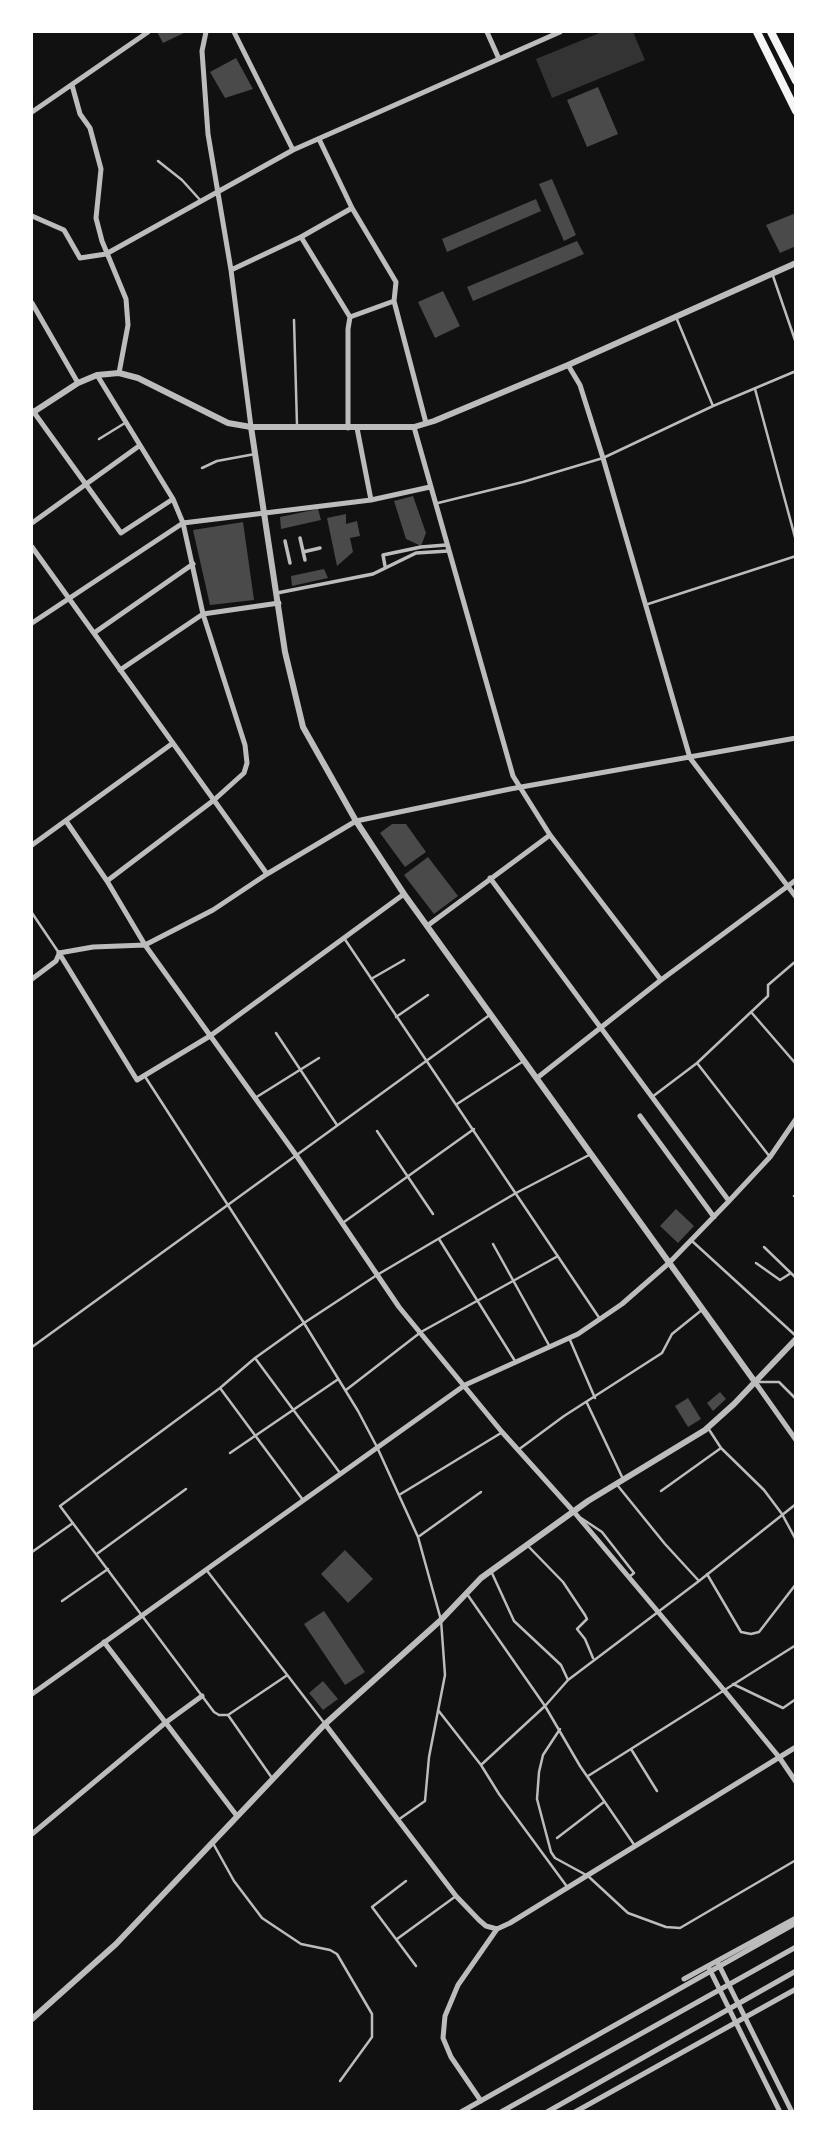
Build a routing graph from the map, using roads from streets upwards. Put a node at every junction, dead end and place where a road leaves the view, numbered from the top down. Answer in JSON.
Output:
{"nodes":[{"id":1,"x":148,"y":32,"type":"edge"},
{"id":2,"x":206,"y":32,"type":"edge"},
{"id":3,"x":234,"y":32,"type":"edge"},
{"id":4,"x":487,"y":32,"type":"edge"},
{"id":5,"x":561,"y":32,"type":"edge"},
{"id":6,"x":757,"y":32,"type":"edge"},
{"id":7,"x":771,"y":32,"type":"edge"},
{"id":8,"x":499,"y":59,"type":"junction"},
{"id":9,"x":796,"y":81,"type":"edge"},
{"id":10,"x":72,"y":85,"type":"junction"},
{"id":11,"x":796,"y":111,"type":"edge"},
{"id":12,"x":32,"y":112,"type":"edge"},
{"id":13,"x":318,"y":139,"type":"junction"},
{"id":14,"x":293,"y":150,"type":"junction"},
{"id":15,"x":218,"y":192,"type":"junction"},
{"id":16,"x":352,"y":208,"type":"junction"},
{"id":17,"x":32,"y":216,"type":"edge"},
{"id":18,"x":301,"y":237,"type":"junction"},
{"id":19,"x":106,"y":254,"type":"junction"},
{"id":20,"x":796,"y":263,"type":"edge"},
{"id":21,"x":231,"y":270,"type":"junction"},
{"id":22,"x":394,"y":301,"type":"junction"},
{"id":23,"x":32,"y":303,"type":"edge"},
{"id":24,"x":350,"y":317,"type":"junction"},
{"id":25,"x":568,"y":365,"type":"junction"},
{"id":26,"x":119,"y":373,"type":"junction"},
{"id":27,"x":97,"y":375,"type":"junction"},
{"id":28,"x":78,"y":383,"type":"junction"},
{"id":29,"x":32,"y":412,"type":"edge"},
{"id":30,"x":426,"y":423,"type":"junction"},
{"id":31,"x":251,"y":427,"type":"junction"},
{"id":32,"x":414,"y":427,"type":"junction"},
{"id":33,"x":348,"y":428,"type":"junction"},
{"id":34,"x":357,"y":428,"type":"junction"},
{"id":35,"x":139,"y":446,"type":"junction"},
{"id":36,"x":86,"y":484,"type":"junction"},
{"id":37,"x":430,"y":488,"type":"junction"},
{"id":38,"x":173,"y":499,"type":"junction"},
{"id":39,"x":370,"y":500,"type":"junction"},
{"id":40,"x":265,"y":514,"type":"junction"},
{"id":41,"x":32,"y":523,"type":"edge"},
{"id":42,"x":183,"y":523,"type":"junction"},
{"id":43,"x":300,"y":538,"type":"dead end"},
{"id":44,"x":285,"y":541,"type":"dead end"},
{"id":45,"x":32,"y":547,"type":"edge"},
{"id":46,"x":320,"y":548,"type":"dead end"},
{"id":47,"x":447,"y":548,"type":"junction"},
{"id":48,"x":416,"y":551,"type":"junction"},
{"id":49,"x":303,"y":552,"type":"junction"},
{"id":50,"x":305,"y":560,"type":"dead end"},
{"id":51,"x":290,"y":563,"type":"dead end"},
{"id":52,"x":193,"y":564,"type":"junction"},
{"id":53,"x":385,"y":566,"type":"dead end"},
{"id":54,"x":277,"y":593,"type":"junction"},
{"id":55,"x":69,"y":599,"type":"junction"},
{"id":56,"x":279,"y":603,"type":"junction"},
{"id":57,"x":203,"y":614,"type":"junction"},
{"id":58,"x":32,"y":622,"type":"edge"},
{"id":59,"x":94,"y":633,"type":"junction"},
{"id":60,"x":120,"y":670,"type":"junction"},
{"id":61,"x":796,"y":738,"type":"edge"},
{"id":62,"x":173,"y":743,"type":"junction"},
{"id":63,"x":690,"y":758,"type":"junction"},
{"id":64,"x":519,"y":788,"type":"junction"},
{"id":65,"x":214,"y":800,"type":"junction"},
{"id":66,"x":66,"y":821,"type":"junction"},
{"id":67,"x":356,"y":821,"type":"junction"},
{"id":68,"x":550,"y":835,"type":"junction"},
{"id":69,"x":32,"y":845,"type":"edge"},
{"id":70,"x":267,"y":874,"type":"junction"},
{"id":71,"x":490,"y":878,"type":"junction"},
{"id":72,"x":796,"y":880,"type":"edge"},
{"id":73,"x":107,"y":881,"type":"junction"},
{"id":74,"x":786,"y":886,"type":"junction"},
{"id":75,"x":404,"y":894,"type":"junction"},
{"id":76,"x":796,"y":897,"type":"edge"},
{"id":77,"x":427,"y":926,"type":"junction"},
{"id":78,"x":145,"y":946,"type":"junction"},
{"id":79,"x":59,"y":953,"type":"junction"},
{"id":80,"x":32,"y":979,"type":"edge"},
{"id":81,"x":661,"y":979,"type":"junction"},
{"id":82,"x":602,"y":1029,"type":"junction"},
{"id":83,"x":210,"y":1036,"type":"junction"},
{"id":84,"x":537,"y":1078,"type":"junction"},
{"id":85,"x":640,"y":1116,"type":"dead end"},
{"id":86,"x":796,"y":1119,"type":"edge"},
{"id":87,"x":729,"y":1201,"type":"junction"},
{"id":88,"x":714,"y":1217,"type":"junction"},
{"id":89,"x":669,"y":1263,"type":"junction"},
{"id":90,"x":796,"y":1337,"type":"edge"},
{"id":91,"x":755,"y":1382,"type":"junction"},
{"id":92,"x":465,"y":1385,"type":"junction"},
{"id":93,"x":796,"y":1440,"type":"edge"},
{"id":94,"x":575,"y":1513,"type":"junction"},
{"id":95,"x":104,"y":1642,"type":"junction"},
{"id":96,"x":32,"y":1694,"type":"edge"},
{"id":97,"x":202,"y":1696,"type":"road end"},
{"id":98,"x":165,"y":1723,"type":"junction"},
{"id":99,"x":325,"y":1724,"type":"junction"},
{"id":100,"x":796,"y":1747,"type":"edge"},
{"id":101,"x":779,"y":1756,"type":"junction"},
{"id":102,"x":796,"y":1782,"type":"edge"},
{"id":103,"x":237,"y":1816,"type":"junction"},
{"id":104,"x":32,"y":1834,"type":"edge"},
{"id":105,"x":796,"y":1921,"type":"edge"},
{"id":106,"x":497,"y":1929,"type":"junction"},
{"id":107,"x":796,"y":1947,"type":"edge"},
{"id":108,"x":718,"y":1963,"type":"junction"},
{"id":109,"x":709,"y":1969,"type":"junction"},
{"id":110,"x":796,"y":1972,"type":"edge"},
{"id":111,"x":684,"y":1979,"type":"dead end"},
{"id":112,"x":729,"y":1984,"type":"junction"},
{"id":113,"x":796,"y":1989,"type":"edge"},
{"id":114,"x":719,"y":1990,"type":"junction"},
{"id":115,"x":738,"y":2004,"type":"junction"},
{"id":116,"x":729,"y":2009,"type":"junction"},
{"id":117,"x":745,"y":2017,"type":"junction"},
{"id":118,"x":32,"y":2019,"type":"edge"},
{"id":119,"x":735,"y":2023,"type":"junction"},
{"id":120,"x":481,"y":2101,"type":"junction"},
{"id":121,"x":461,"y":2112,"type":"edge"},
{"id":122,"x":501,"y":2112,"type":"edge"},
{"id":123,"x":547,"y":2112,"type":"edge"},
{"id":124,"x":575,"y":2112,"type":"edge"},
{"id":125,"x":780,"y":2112,"type":"edge"},
{"id":126,"x":792,"y":2112,"type":"edge"}],
"edges":[{"from":1,"to":10,"type":"street"},
{"from":2,"to":15,"type":"street"},
{"from":3,"to":14,"type":"street"},
{"from":4,"to":8,"type":"street"},
{"from":5,"to":8,"type":"street"},
{"from":6,"to":11,"type":"main road"},
{"from":7,"to":9,"type":"main road"},
{"from":8,"to":13,"type":"street"},
{"from":10,"to":12,"type":"street"},
{"from":10,"to":19,"type":"street"},
{"from":13,"to":14,"type":"street"},
{"from":13,"to":16,"type":"street"},
{"from":14,"to":15,"type":"street"},
{"from":15,"to":19,"type":"street"},
{"from":15,"to":21,"type":"street"},
{"from":16,"to":18,"type":"street"},
{"from":16,"to":22,"type":"street"},
{"from":17,"to":19,"type":"street"},
{"from":18,"to":21,"type":"street"},
{"from":18,"to":24,"type":"street"},
{"from":19,"to":26,"type":"street"},
{"from":20,"to":25,"type":"street"},
{"from":21,"to":31,"type":"street"},
{"from":22,"to":24,"type":"street"},
{"from":22,"to":30,"type":"street"},
{"from":23,"to":28,"type":"street"},
{"from":24,"to":33,"type":"street"},
{"from":25,"to":30,"type":"street"},
{"from":25,"to":63,"type":"street"},
{"from":26,"to":27,"type":"street"},
{"from":26,"to":31,"type":"street"},
{"from":27,"to":28,"type":"street"},
{"from":27,"to":35,"type":"street"},
{"from":28,"to":29,"type":"street"},
{"from":29,"to":36,"type":"street"},
{"from":30,"to":32,"type":"street"},
{"from":31,"to":33,"type":"street"},
{"from":31,"to":40,"type":"street"},
{"from":32,"to":34,"type":"street"},
{"from":32,"to":37,"type":"street"},
{"from":33,"to":34,"type":"street"},
{"from":34,"to":39,"type":"street"},
{"from":35,"to":36,"type":"street"},
{"from":35,"to":38,"type":"street"},
{"from":36,"to":38,"type":"street"},
{"from":36,"to":41,"type":"street"},
{"from":37,"to":39,"type":"street"},
{"from":37,"to":47,"type":"street"},
{"from":38,"to":42,"type":"street"},
{"from":39,"to":40,"type":"street"},
{"from":40,"to":42,"type":"street"},
{"from":40,"to":54,"type":"street"},
{"from":42,"to":52,"type":"street"},
{"from":42,"to":55,"type":"street"},
{"from":43,"to":49,"type":"street"},
{"from":44,"to":51,"type":"street"},
{"from":45,"to":55,"type":"street"},
{"from":46,"to":49,"type":"street"},
{"from":47,"to":48,"type":"street"},
{"from":47,"to":64,"type":"street"},
{"from":48,"to":53,"type":"street"},
{"from":48,"to":54,"type":"street"},
{"from":49,"to":50,"type":"street"},
{"from":52,"to":57,"type":"street"},
{"from":52,"to":59,"type":"street"},
{"from":54,"to":56,"type":"street"},
{"from":55,"to":58,"type":"street"},
{"from":55,"to":59,"type":"street"},
{"from":56,"to":57,"type":"street"},
{"from":56,"to":67,"type":"street"},
{"from":57,"to":60,"type":"street"},
{"from":57,"to":65,"type":"street"},
{"from":59,"to":60,"type":"street"},
{"from":60,"to":62,"type":"street"},
{"from":61,"to":63,"type":"street"},
{"from":62,"to":65,"type":"street"},
{"from":62,"to":66,"type":"street"},
{"from":63,"to":64,"type":"street"},
{"from":63,"to":74,"type":"street"},
{"from":64,"to":67,"type":"street"},
{"from":64,"to":68,"type":"street"},
{"from":65,"to":70,"type":"street"},
{"from":65,"to":73,"type":"street"},
{"from":66,"to":69,"type":"street"},
{"from":66,"to":73,"type":"street"},
{"from":67,"to":70,"type":"street"},
{"from":67,"to":75,"type":"street"},
{"from":68,"to":71,"type":"street"},
{"from":68,"to":81,"type":"street"},
{"from":70,"to":78,"type":"street"},
{"from":71,"to":77,"type":"street"},
{"from":71,"to":82,"type":"street"},
{"from":72,"to":74,"type":"street"},
{"from":73,"to":78,"type":"street"},
{"from":74,"to":76,"type":"street"},
{"from":74,"to":81,"type":"street"},
{"from":75,"to":77,"type":"street"},
{"from":75,"to":83,"type":"street"},
{"from":77,"to":84,"type":"street"},
{"from":78,"to":79,"type":"street"},
{"from":78,"to":83,"type":"street"},
{"from":79,"to":80,"type":"street"},
{"from":79,"to":83,"type":"street"},
{"from":81,"to":82,"type":"street"},
{"from":82,"to":84,"type":"street"},
{"from":82,"to":87,"type":"street"},
{"from":83,"to":92,"type":"street"},
{"from":84,"to":89,"type":"street"},
{"from":85,"to":88,"type":"street"},
{"from":86,"to":87,"type":"street"},
{"from":87,"to":88,"type":"street"},
{"from":88,"to":89,"type":"street"},
{"from":89,"to":91,"type":"street"},
{"from":89,"to":92,"type":"street"},
{"from":90,"to":91,"type":"street"},
{"from":91,"to":93,"type":"street"},
{"from":91,"to":94,"type":"street"},
{"from":92,"to":94,"type":"street"},
{"from":92,"to":95,"type":"street"},
{"from":94,"to":99,"type":"street"},
{"from":94,"to":101,"type":"street"},
{"from":95,"to":96,"type":"street"},
{"from":95,"to":98,"type":"street"},
{"from":97,"to":98,"type":"street"},
{"from":98,"to":103,"type":"street"},
{"from":98,"to":104,"type":"street"},
{"from":99,"to":103,"type":"street"},
{"from":99,"to":106,"type":"street"},
{"from":100,"to":101,"type":"street"},
{"from":101,"to":102,"type":"street"},
{"from":101,"to":106,"type":"street"},
{"from":103,"to":118,"type":"street"},
{"from":105,"to":108,"type":"street"},
{"from":106,"to":120,"type":"street"},
{"from":107,"to":112,"type":"street"},
{"from":108,"to":109,"type":"street"},
{"from":108,"to":112,"type":"street"},
{"from":109,"to":111,"type":"street"},
{"from":109,"to":114,"type":"street"},
{"from":109,"to":120,"type":"street"},
{"from":110,"to":115,"type":"street"},
{"from":112,"to":114,"type":"street"},
{"from":112,"to":115,"type":"street"},
{"from":113,"to":117,"type":"street"},
{"from":114,"to":116,"type":"street"},
{"from":114,"to":122,"type":"street"},
{"from":115,"to":116,"type":"street"},
{"from":115,"to":117,"type":"street"},
{"from":116,"to":119,"type":"street"},
{"from":116,"to":123,"type":"street"},
{"from":117,"to":119,"type":"street"},
{"from":117,"to":126,"type":"street"},
{"from":119,"to":124,"type":"street"},
{"from":119,"to":125,"type":"street"},
{"from":120,"to":121,"type":"street"}]}
